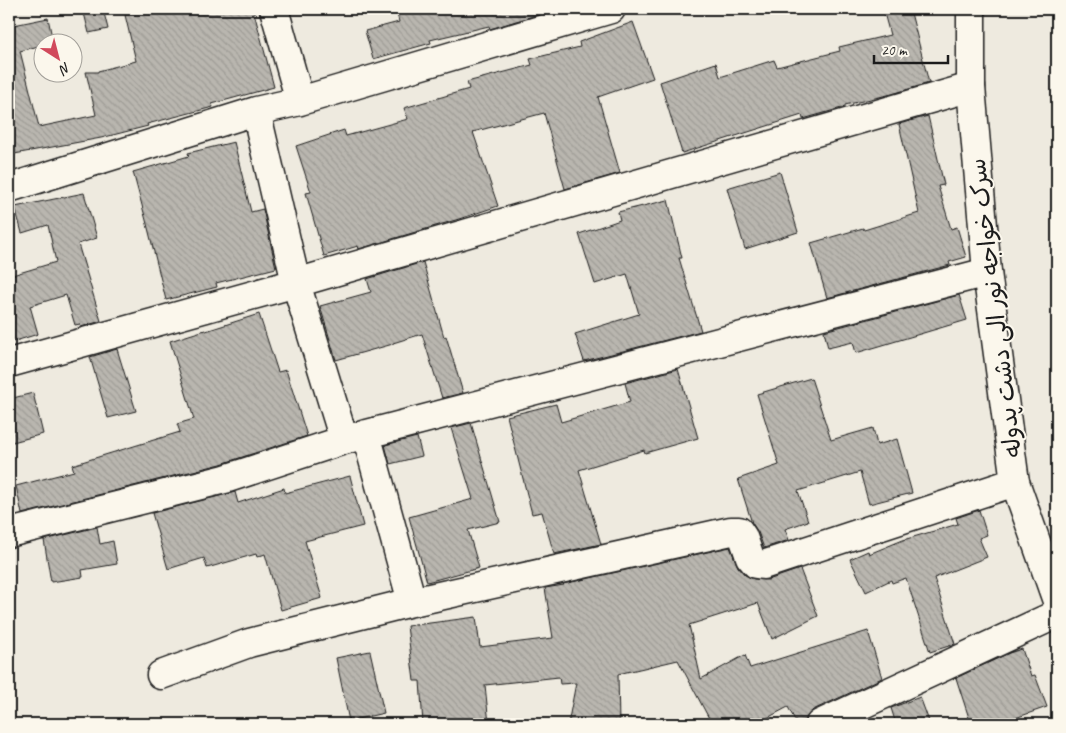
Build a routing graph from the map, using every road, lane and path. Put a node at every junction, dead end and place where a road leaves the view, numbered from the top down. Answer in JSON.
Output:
{"nodes":[{"id":1,"x":274,"y":9,"type":"edge"},
{"id":2,"x":611,"y":9,"type":"edge"},
{"id":3,"x":970,"y":9,"type":"edge"},
{"id":4,"x":970,"y":88,"type":"junction"},
{"id":5,"x":300,"y":101,"type":"junction"},
{"id":6,"x":256,"y":111,"type":"junction"},
{"id":7,"x":9,"y":188,"type":"edge"},
{"id":8,"x":987,"y":272,"type":"junction"},
{"id":9,"x":296,"y":283,"type":"junction"},
{"id":10,"x":9,"y":363,"type":"edge"},
{"id":11,"x":355,"y":437,"type":"junction"},
{"id":12,"x":1015,"y":482,"type":"junction"},
{"id":13,"x":9,"y":533,"type":"edge"},
{"id":14,"x":1057,"y":601,"type":"edge"},
{"id":15,"x":412,"y":602,"type":"junction"},
{"id":16,"x":1057,"y":614,"type":"edge"},
{"id":17,"x":160,"y":676,"type":"dead end"},
{"id":18,"x":820,"y":724,"type":"edge"}],
"edges":[{"from":1,"to":5,"type":"street"},
{"from":2,"to":5,"type":"street"},
{"from":3,"to":4,"type":"street","name":"سرک خواجه نور الی دشت پدوله"},
{"from":4,"to":8,"type":"street","name":"سرک خواجه نور الی دشت پدوله"},
{"from":4,"to":9,"type":"street"},
{"from":5,"to":6,"type":"street"},
{"from":6,"to":7,"type":"street"},
{"from":6,"to":9,"type":"street"},
{"from":8,"to":11,"type":"street"},
{"from":8,"to":12,"type":"street","name":"سرک خواجه نور الی دشت پدوله"},
{"from":9,"to":10,"type":"street"},
{"from":9,"to":11,"type":"street"},
{"from":11,"to":13,"type":"street"},
{"from":11,"to":15,"type":"street"},
{"from":12,"to":14,"type":"street","name":"سرک خواجه نور الی دشت پدوله"},
{"from":12,"to":15,"type":"street"},
{"from":15,"to":17,"type":"street"},
{"from":16,"to":18,"type":"street"}]}
